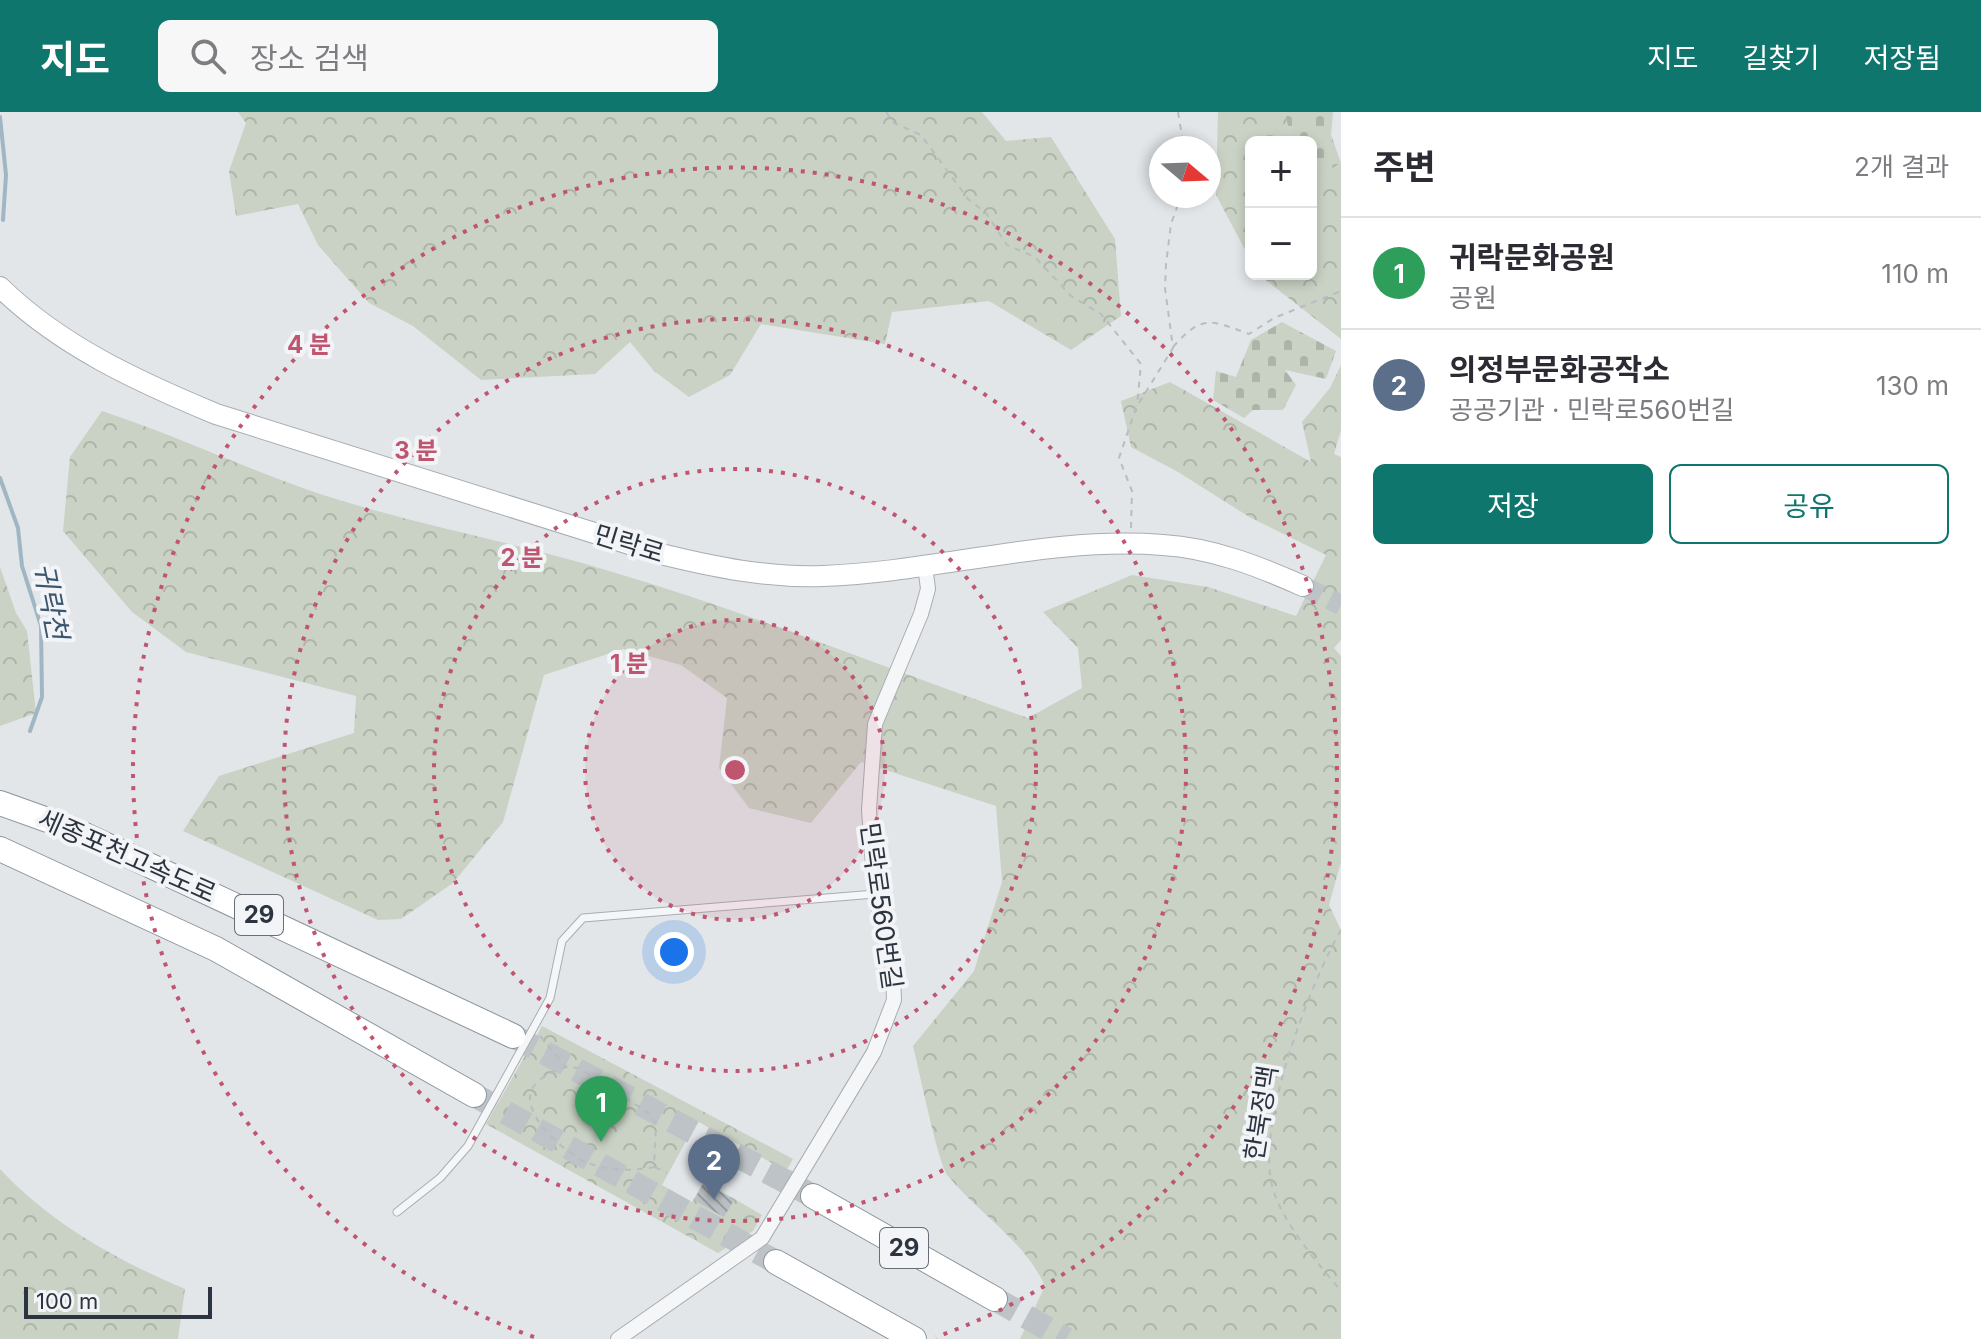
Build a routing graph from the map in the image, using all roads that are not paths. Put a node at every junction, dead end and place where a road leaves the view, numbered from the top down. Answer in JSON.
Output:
{"nodes":[{"id":1,"x":0,"y":287,"type":"edge"},
{"id":2,"x":925,"y":565,"type":"junction"},
{"id":3,"x":1303,"y":586,"type":"tunnel mouth"},
{"id":4,"x":0,"y":803,"type":"edge"},
{"id":5,"x":0,"y":849,"type":"edge"},
{"id":6,"x":875,"y":894,"type":"junction"},
{"id":7,"x":524,"y":1032,"type":"junction"},
{"id":8,"x":474,"y":1095,"type":"tunnel mouth"},
{"id":9,"x":813,"y":1196,"type":"tunnel mouth"},
{"id":10,"x":397,"y":1212,"type":"dead end"},
{"id":11,"x":776,"y":1262,"type":"tunnel mouth"},
{"id":12,"x":995,"y":1299,"type":"tunnel mouth"},
{"id":13,"x":618,"y":1339,"type":"edge"},
{"id":14,"x":914,"y":1339,"type":"edge"}],
"edges":[{"from":1,"to":2,"type":"main road","name":"민락로"},
{"from":2,"to":3,"type":"main road","name":"민락로"},
{"from":2,"to":6,"type":"street","name":"민락로560번길"},
{"from":4,"to":7,"type":"highway","name":"세종포천고속도로","number":"29"},
{"from":5,"to":8,"type":"highway","name":"세종포천고속도로","number":"29"},
{"from":6,"to":7,"type":"lane"},
{"from":6,"to":13,"type":"street","name":"민락로560번길"},
{"from":7,"to":10,"type":"lane"},
{"from":9,"to":12,"type":"highway","number":"29"},
{"from":11,"to":14,"type":"highway"}]}
